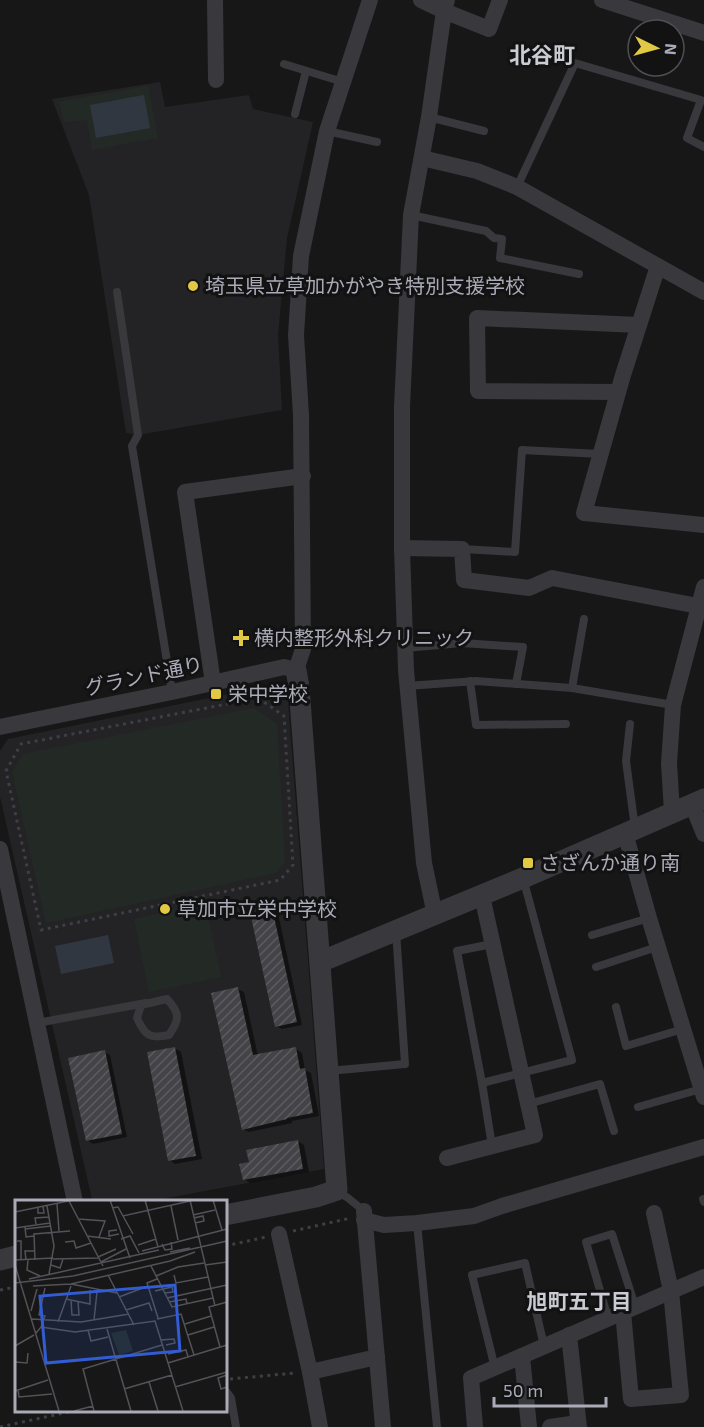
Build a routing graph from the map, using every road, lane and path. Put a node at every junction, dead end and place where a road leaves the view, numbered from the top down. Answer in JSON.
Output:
{"nodes":[{"id":1,"x":215,"y":0,"type":"edge"},
{"id":2,"x":370,"y":0,"type":"edge"},
{"id":3,"x":421,"y":0,"type":"edge"},
{"id":4,"x":500,"y":0,"type":"edge"},
{"id":5,"x":602,"y":0,"type":"edge"},
{"id":6,"x":446,"y":6,"type":"edge"},
{"id":7,"x":704,"y":33,"type":"edge"},
{"id":8,"x":284,"y":64,"type":"dead end"},
{"id":9,"x":306,"y":71,"type":"junction"},
{"id":10,"x":216,"y":80,"type":"dead end"},
{"id":11,"x":343,"y":82,"type":"junction"},
{"id":12,"x":295,"y":114,"type":"dead end"},
{"id":13,"x":429,"y":117,"type":"junction"},
{"id":14,"x":327,"y":131,"type":"junction"},
{"id":15,"x":484,"y":131,"type":"dead end"},
{"id":16,"x":377,"y":142,"type":"dead end"},
{"id":17,"x":704,"y":147,"type":"edge"},
{"id":18,"x":422,"y":158,"type":"junction"},
{"id":19,"x":517,"y":187,"type":"junction"},
{"id":20,"x":411,"y":215,"type":"junction"},
{"id":21,"x":658,"y":266,"type":"junction"},
{"id":22,"x":579,"y":274,"type":"dead end"},
{"id":23,"x":117,"y":292,"type":"dead end"},
{"id":24,"x":704,"y":292,"type":"edge"},
{"id":25,"x":639,"y":325,"type":"junction"},
{"id":26,"x":618,"y":392,"type":"junction"},
{"id":27,"x":600,"y":454,"type":"junction"},
{"id":28,"x":303,"y":476,"type":"junction"},
{"id":29,"x":704,"y":525,"type":"edge"},
{"id":30,"x":402,"y":548,"type":"junction"},
{"id":31,"x":462,"y":549,"type":"junction"},
{"id":32,"x":704,"y":589,"type":"edge"},
{"id":33,"x":699,"y":606,"type":"junction"},
{"id":34,"x":584,"y":619,"type":"dead end"},
{"id":35,"x":405,"y":648,"type":"junction"},
{"id":36,"x":296,"y":670,"type":"junction"},
{"id":37,"x":470,"y":681,"type":"junction"},
{"id":38,"x":213,"y":683,"type":"junction"},
{"id":39,"x":516,"y":684,"type":"junction"},
{"id":40,"x":407,"y":686,"type":"junction"},
{"id":41,"x":572,"y":688,"type":"junction"},
{"id":42,"x":172,"y":692,"type":"junction"},
{"id":43,"x":673,"y":705,"type":"junction"},
{"id":44,"x":566,"y":724,"type":"dead end"},
{"id":45,"x":630,"y":724,"type":"dead end"},
{"id":46,"x":0,"y":727,"type":"edge"},
{"id":47,"x":689,"y":805,"type":"edge"},
{"id":48,"x":630,"y":831,"type":"junction"},
{"id":49,"x":704,"y":834,"type":"edge"},
{"id":50,"x":0,"y":849,"type":"edge"},
{"id":51,"x":523,"y":878,"type":"junction"},
{"id":52,"x":482,"y":896,"type":"junction"},
{"id":53,"x":435,"y":915,"type":"junction"},
{"id":54,"x":649,"y":918,"type":"junction"},
{"id":55,"x":41,"y":930,"type":"joint"},
{"id":56,"x":396,"y":931,"type":"junction"},
{"id":57,"x":592,"y":935,"type":"dead end"},
{"id":58,"x":492,"y":944,"type":"junction"},
{"id":59,"x":657,"y":947,"type":"junction"},
{"id":60,"x":320,"y":962,"type":"junction"},
{"id":61,"x":596,"y":967,"type":"dead end"},
{"id":62,"x":154,"y":1001,"type":"junction"},
{"id":63,"x":616,"y":1007,"type":"dead end"},
{"id":64,"x":37,"y":1023,"type":"junction"},
{"id":65,"x":683,"y":1029,"type":"junction"},
{"id":66,"x":328,"y":1071,"type":"junction"},
{"id":67,"x":521,"y":1074,"type":"junction"},
{"id":68,"x":482,"y":1083,"type":"junction"},
{"id":69,"x":703,"y":1093,"type":"edge"},
{"id":70,"x":528,"y":1104,"type":"junction"},
{"id":71,"x":638,"y":1107,"type":"dead end"},
{"id":72,"x":614,"y":1131,"type":"dead end"},
{"id":73,"x":492,"y":1146,"type":"junction"},
{"id":74,"x":704,"y":1147,"type":"edge"},
{"id":75,"x":447,"y":1158,"type":"dead end"},
{"id":76,"x":337,"y":1190,"type":"junction"},
{"id":77,"x":75,"y":1200,"type":"edge"},
{"id":78,"x":654,"y":1214,"type":"dead end"},
{"id":79,"x":226,"y":1215,"type":"edge"},
{"id":80,"x":364,"y":1216,"type":"junction"},
{"id":81,"x":417,"y":1223,"type":"junction"},
{"id":82,"x":279,"y":1234,"type":"dead end"},
{"id":83,"x":15,"y":1256,"type":"edge"},
{"id":84,"x":0,"y":1260,"type":"edge"},
{"id":85,"x":704,"y":1277,"type":"edge"},
{"id":86,"x":15,"y":1287,"type":"edge"},
{"id":87,"x":0,"y":1290,"type":"edge"},
{"id":88,"x":671,"y":1291,"type":"junction"},
{"id":89,"x":622,"y":1312,"type":"junction"},
{"id":90,"x":569,"y":1335,"type":"junction"},
{"id":91,"x":544,"y":1346,"type":"junction"},
{"id":92,"x":522,"y":1356,"type":"junction"},
{"id":93,"x":377,"y":1357,"type":"junction"},
{"id":94,"x":495,"y":1368,"type":"junction"},
{"id":95,"x":310,"y":1372,"type":"junction"},
{"id":96,"x":226,"y":1380,"type":"edge"},
{"id":97,"x":226,"y":1391,"type":"edge"},
{"id":98,"x":68,"y":1412,"type":"edge"},
{"id":99,"x":578,"y":1425,"type":"edge"},
{"id":100,"x":0,"y":1427,"type":"edge"},
{"id":101,"x":236,"y":1427,"type":"edge"},
{"id":102,"x":320,"y":1427,"type":"edge"},
{"id":103,"x":383,"y":1427,"type":"edge"},
{"id":104,"x":437,"y":1427,"type":"edge"},
{"id":105,"x":475,"y":1427,"type":"edge"},
{"id":106,"x":529,"y":1427,"type":"edge"},
{"id":107,"x":550,"y":1427,"type":"edge"}],
"edges":[{"from":1,"to":10,"type":"street"},
{"from":2,"to":11,"type":"street"},
{"from":3,"to":6,"type":"street"},
{"from":4,"to":6,"type":"street"},
{"from":5,"to":7,"type":"street"},
{"from":6,"to":13,"type":"street"},
{"from":8,"to":9,"type":"lane"},
{"from":9,"to":11,"type":"lane"},
{"from":9,"to":12,"type":"lane"},
{"from":11,"to":14,"type":"street"},
{"from":13,"to":15,"type":"lane"},
{"from":13,"to":18,"type":"street"},
{"from":14,"to":16,"type":"lane"},
{"from":14,"to":28,"type":"street"},
{"from":17,"to":19,"type":"lane"},
{"from":18,"to":19,"type":"street"},
{"from":18,"to":20,"type":"street"},
{"from":19,"to":21,"type":"street"},
{"from":20,"to":22,"type":"lane"},
{"from":20,"to":30,"type":"street"},
{"from":21,"to":24,"type":"street"},
{"from":21,"to":25,"type":"street"},
{"from":23,"to":42,"type":"lane"},
{"from":25,"to":26,"type":"street"},
{"from":25,"to":26,"type":"street"},
{"from":26,"to":27,"type":"street"},
{"from":27,"to":29,"type":"street"},
{"from":27,"to":31,"type":"lane"},
{"from":28,"to":36,"type":"street"},
{"from":28,"to":38,"type":"street"},
{"from":30,"to":31,"type":"street"},
{"from":30,"to":35,"type":"street"},
{"from":31,"to":33,"type":"street"},
{"from":32,"to":33,"type":"street"},
{"from":33,"to":43,"type":"street"},
{"from":34,"to":41,"type":"lane"},
{"from":35,"to":39,"type":"lane"},
{"from":35,"to":40,"type":"street"},
{"from":36,"to":38,"type":"street","name":"グランド通り"},
{"from":36,"to":60,"type":"street"},
{"from":37,"to":39,"type":"lane"},
{"from":37,"to":40,"type":"lane"},
{"from":37,"to":44,"type":"lane"},
{"from":38,"to":42,"type":"street","name":"グランド通り"},
{"from":39,"to":41,"type":"lane"},
{"from":40,"to":53,"type":"street"},
{"from":41,"to":43,"type":"lane"},
{"from":42,"to":46,"type":"street","name":"グランド通り"},
{"from":43,"to":47,"type":"street"},
{"from":45,"to":48,"type":"lane"},
{"from":47,"to":48,"type":"street"},
{"from":47,"to":49,"type":"street"},
{"from":48,"to":51,"type":"street"},
{"from":48,"to":54,"type":"street"},
{"from":50,"to":64,"type":"street"},
{"from":51,"to":52,"type":"street"},
{"from":51,"to":67,"type":"lane"},
{"from":52,"to":53,"type":"street"},
{"from":52,"to":58,"type":"street"},
{"from":53,"to":56,"type":"street"},
{"from":54,"to":57,"type":"lane"},
{"from":54,"to":59,"type":"street"},
{"from":55,"to":55,"type":"path"},
{"from":56,"to":60,"type":"street"},
{"from":56,"to":66,"type":"lane"},
{"from":58,"to":67,"type":"street"},
{"from":58,"to":68,"type":"lane"},
{"from":59,"to":61,"type":"lane"},
{"from":59,"to":65,"type":"street"},
{"from":60,"to":66,"type":"street"},
{"from":62,"to":62,"type":"lane"},
{"from":62,"to":64,"type":"lane"},
{"from":63,"to":65,"type":"lane"},
{"from":64,"to":77,"type":"street"},
{"from":65,"to":69,"type":"street"},
{"from":66,"to":76,"type":"street"},
{"from":67,"to":68,"type":"lane"},
{"from":67,"to":70,"type":"street"},
{"from":68,"to":73,"type":"lane"},
{"from":69,"to":71,"type":"lane"},
{"from":70,"to":72,"type":"lane"},
{"from":70,"to":73,"type":"street"},
{"from":73,"to":75,"type":"street"},
{"from":74,"to":81,"type":"street"},
{"from":76,"to":79,"type":"street"},
{"from":76,"to":80,"type":"lane"},
{"from":78,"to":88,"type":"street"},
{"from":80,"to":81,"type":"street"},
{"from":80,"to":93,"type":"street"},
{"from":81,"to":104,"type":"lane"},
{"from":82,"to":95,"type":"street"},
{"from":83,"to":84,"type":"street"},
{"from":85,"to":88,"type":"street"},
{"from":86,"to":87,"type":"path"},
{"from":88,"to":89,"type":"street"},
{"from":88,"to":89,"type":"street"},
{"from":89,"to":89,"type":"lane"},
{"from":89,"to":90,"type":"street"},
{"from":90,"to":91,"type":"street"},
{"from":90,"to":99,"type":"street"},
{"from":91,"to":92,"type":"street"},
{"from":91,"to":94,"type":"lane"},
{"from":92,"to":94,"type":"street"},
{"from":92,"to":106,"type":"street"},
{"from":93,"to":95,"type":"street"},
{"from":93,"to":103,"type":"street"},
{"from":94,"to":105,"type":"street"},
{"from":95,"to":96,"type":"path"},
{"from":95,"to":102,"type":"street"},
{"from":97,"to":101,"type":"lane"},
{"from":98,"to":100,"type":"path"},
{"from":99,"to":107,"type":"street"}]}
